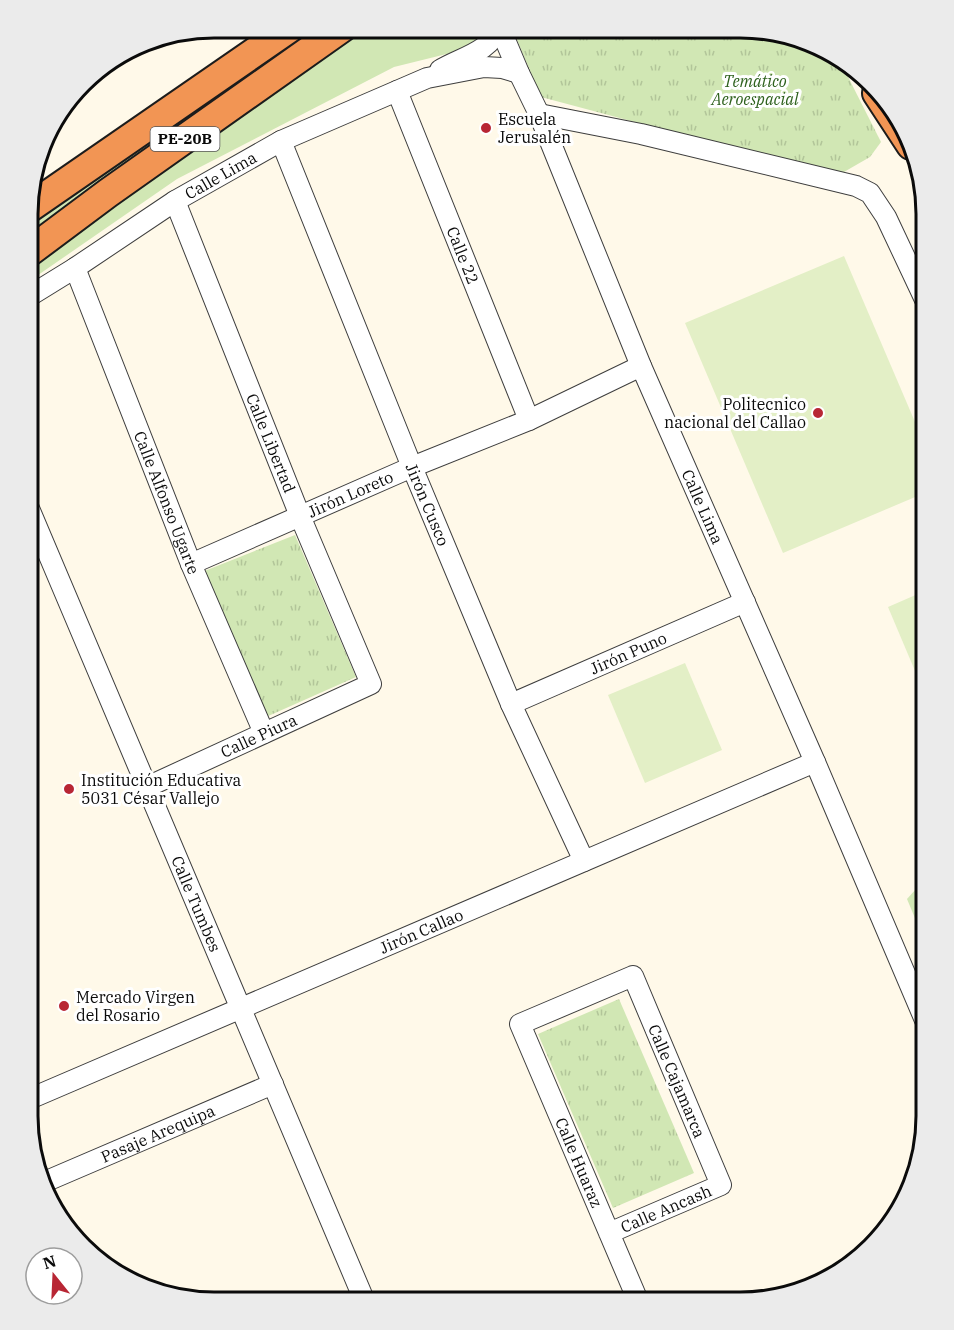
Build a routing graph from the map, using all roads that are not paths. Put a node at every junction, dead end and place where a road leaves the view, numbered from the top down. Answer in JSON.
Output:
{"nodes":[{"id":1,"x":277,"y":37,"type":"edge"},
{"id":2,"x":329,"y":37,"type":"edge"},
{"id":3,"x":494,"y":37,"type":"edge"},
{"id":4,"x":503,"y":37,"type":"edge"},
{"id":5,"x":519,"y":73,"type":"junction"},
{"id":6,"x":427,"y":78,"type":"junction"},
{"id":7,"x":397,"y":91,"type":"junction"},
{"id":8,"x":538,"y":114,"type":"junction"},
{"id":9,"x":281,"y":141,"type":"junction"},
{"id":10,"x":175,"y":201,"type":"junction"},
{"id":11,"x":38,"y":202,"type":"edge"},
{"id":12,"x":37,"y":245,"type":"edge"},
{"id":13,"x":75,"y":268,"type":"junction"},
{"id":14,"x":916,"y":281,"type":"edge"},
{"id":15,"x":37,"y":291,"type":"edge"},
{"id":16,"x":641,"y":366,"type":"junction"},
{"id":17,"x":529,"y":420,"type":"junction"},
{"id":18,"x":412,"y":467,"type":"junction"},
{"id":19,"x":300,"y":516,"type":"junction"},
{"id":20,"x":37,"y":545,"type":"edge"},
{"id":21,"x":191,"y":564,"type":"junction"},
{"id":22,"x":745,"y":603,"type":"junction"},
{"id":23,"x":371,"y":684,"type":"joint"},
{"id":24,"x":511,"y":704,"type":"junction"},
{"id":25,"x":264,"y":733,"type":"junction"},
{"id":26,"x":815,"y":762,"type":"junction"},
{"id":27,"x":147,"y":787,"type":"junction"},
{"id":28,"x":584,"y":861,"type":"junction"},
{"id":29,"x":916,"y":999,"type":"edge"},
{"id":30,"x":241,"y":1008,"type":"junction"},
{"id":31,"x":520,"y":1024,"type":"joint"},
{"id":32,"x":273,"y":1084,"type":"junction"},
{"id":33,"x":37,"y":1096,"type":"edge"},
{"id":34,"x":50,"y":1180,"type":"edge"},
{"id":35,"x":721,"y":1185,"type":"joint"},
{"id":36,"x":609,"y":1233,"type":"junction"},
{"id":37,"x":361,"y":1292,"type":"edge"},
{"id":38,"x":634,"y":1292,"type":"edge"}],
"edges":[{"from":1,"to":11,"type":"highway","number":"PE-20B"},
{"from":2,"to":12,"type":"highway","number":"PE-20B"},
{"from":3,"to":6,"type":"street","name":"Calle Lima"},
{"from":4,"to":5,"type":"street"},
{"from":5,"to":6,"type":"street","name":"Calle Lima"},
{"from":5,"to":8,"type":"street","name":"Calle Lima"},
{"from":6,"to":7,"type":"street","name":"Calle Lima"},
{"from":7,"to":9,"type":"street","name":"Calle Lima"},
{"from":7,"to":17,"type":"street","name":"Calle 22"},
{"from":8,"to":14,"type":"street"},
{"from":8,"to":16,"type":"street","name":"Calle Lima"},
{"from":9,"to":10,"type":"street","name":"Calle Lima"},
{"from":9,"to":18,"type":"street","name":"Jirón Cusco"},
{"from":10,"to":13,"type":"street","name":"Calle Lima"},
{"from":10,"to":19,"type":"street","name":"Calle Libertad"},
{"from":13,"to":15,"type":"street","name":"Calle Lima"},
{"from":13,"to":21,"type":"street","name":"Calle Alfonso Ugarte"},
{"from":16,"to":17,"type":"street","name":"Jirón Loreto"},
{"from":16,"to":22,"type":"street","name":"Calle Lima"},
{"from":17,"to":18,"type":"street","name":"Jirón Loreto"},
{"from":18,"to":19,"type":"street","name":"Jirón Loreto"},
{"from":18,"to":24,"type":"street","name":"Jirón Cusco"},
{"from":19,"to":21,"type":"street","name":"Jirón Loreto"},
{"from":19,"to":23,"type":"street","name":"Calle Libertad"},
{"from":20,"to":27,"type":"street","name":"Calle Tumbes"},
{"from":21,"to":25,"type":"street","name":"Calle Alfonso Ugarte"},
{"from":22,"to":24,"type":"street","name":"Jirón Puno"},
{"from":22,"to":26,"type":"street","name":"Calle Lima"},
{"from":23,"to":25,"type":"street","name":"Calle Piura"},
{"from":24,"to":28,"type":"street","name":"Jirón Cusco"},
{"from":25,"to":27,"type":"street","name":"Calle Piura"},
{"from":26,"to":28,"type":"street","name":"Jirón Callao"},
{"from":26,"to":29,"type":"street","name":"Calle Lima"},
{"from":27,"to":30,"type":"street","name":"Calle Tumbes"},
{"from":28,"to":30,"type":"street","name":"Jirón Callao"},
{"from":30,"to":32,"type":"street","name":"Calle Tumbes"},
{"from":30,"to":33,"type":"street","name":"Jirón Callao"},
{"from":31,"to":35,"type":"street","name":"Calle Cajamarca"},
{"from":31,"to":36,"type":"street","name":"Calle Huaraz"},
{"from":32,"to":34,"type":"street","name":"Pasaje Arequipa"},
{"from":32,"to":37,"type":"street","name":"Calle Tumbes"},
{"from":35,"to":36,"type":"street","name":"Calle Ancash"},
{"from":36,"to":38,"type":"street","name":"Calle Huaraz"}]}
